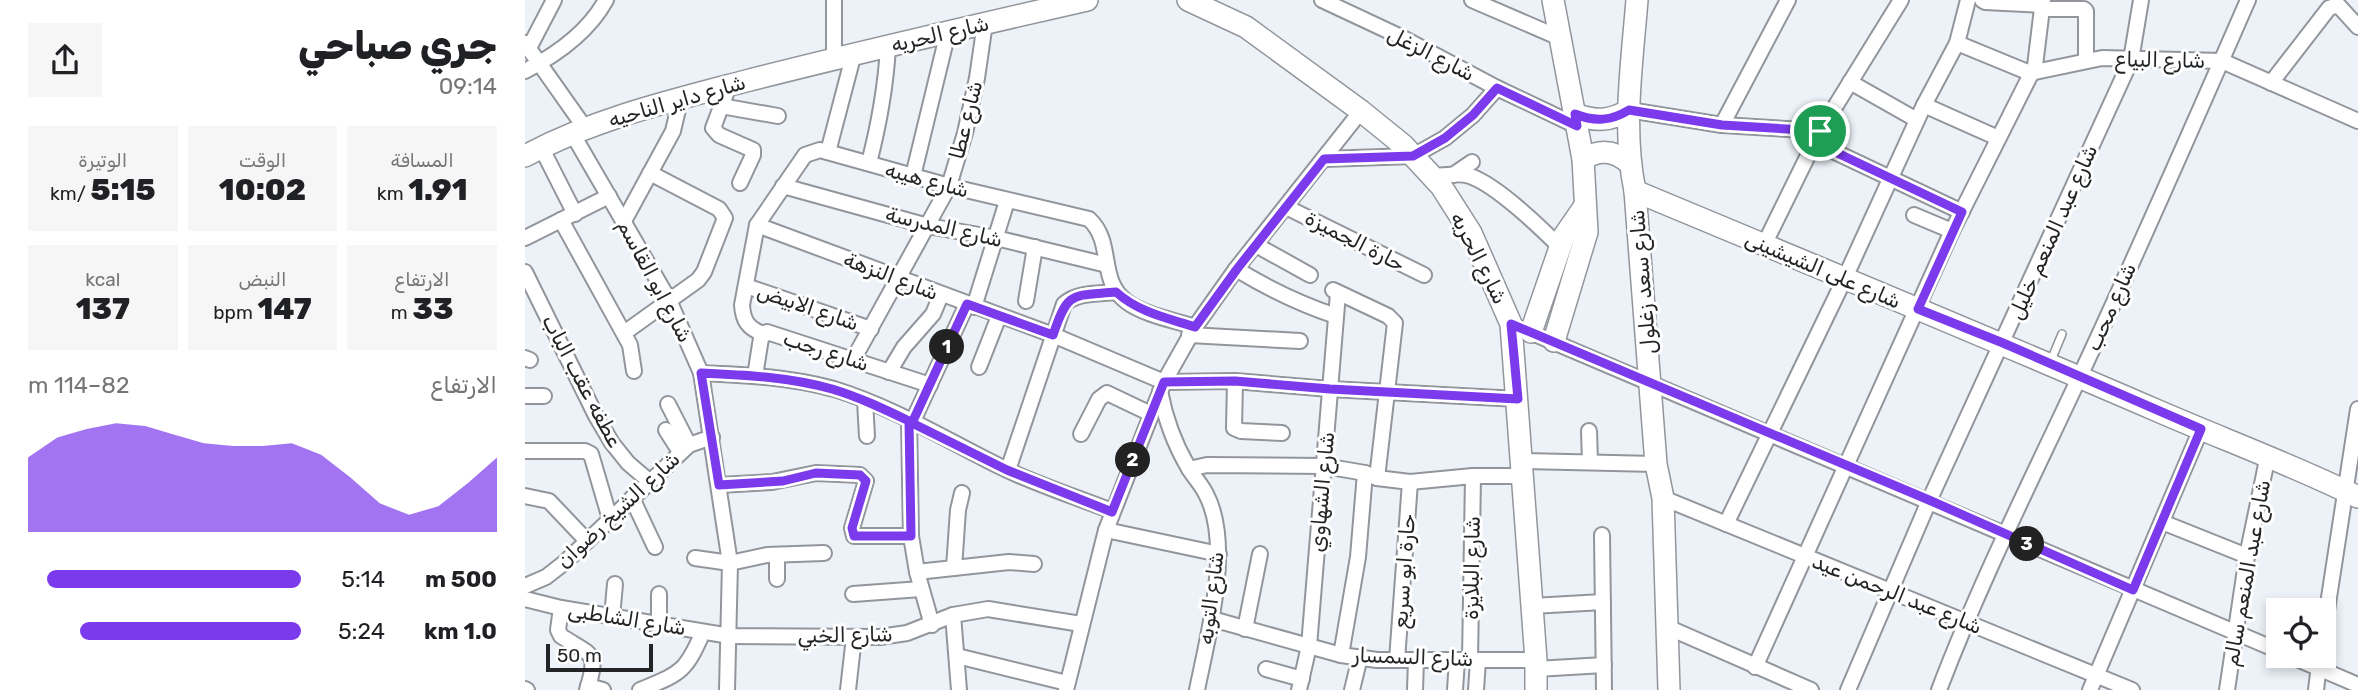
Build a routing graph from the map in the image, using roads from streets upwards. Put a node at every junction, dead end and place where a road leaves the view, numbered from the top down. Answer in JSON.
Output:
{"nodes":[{"id":1,"x":554,"y":0,"type":"edge"},
{"id":2,"x":606,"y":0,"type":"edge"},
{"id":3,"x":834,"y":0,"type":"edge"},
{"id":4,"x":1087,"y":0,"type":"edge"},
{"id":5,"x":1188,"y":0,"type":"edge"},
{"id":6,"x":1322,"y":0,"type":"edge"},
{"id":7,"x":1472,"y":0,"type":"edge"},
{"id":8,"x":1553,"y":0,"type":"edge"},
{"id":9,"x":1637,"y":0,"type":"edge"},
{"id":10,"x":1788,"y":0,"type":"edge"},
{"id":11,"x":1901,"y":0,"type":"edge"},
{"id":12,"x":1968,"y":0,"type":"edge"},
{"id":13,"x":1982,"y":0,"type":"edge"},
{"id":14,"x":2141,"y":0,"type":"edge"},
{"id":15,"x":2248,"y":0,"type":"edge"},
{"id":16,"x":2043,"y":5,"type":"edge"},
{"id":17,"x":1036,"y":6,"type":"edge"},
{"id":18,"x":985,"y":23,"type":"junction"},
{"id":19,"x":2358,"y":26,"type":"edge"},
{"id":20,"x":948,"y":32,"type":"junction"},
{"id":21,"x":1560,"y":38,"type":"junction"},
{"id":22,"x":1957,"y":43,"type":"junction"},
{"id":23,"x":527,"y":46,"type":"edge"},
{"id":24,"x":888,"y":46,"type":"junction"},
{"id":25,"x":844,"y":56,"type":"junction"},
{"id":26,"x":2131,"y":60,"type":"junction"},
{"id":27,"x":2086,"y":61,"type":"junction"},
{"id":28,"x":2222,"y":61,"type":"junction"},
{"id":29,"x":539,"y":63,"type":"junction"},
{"id":30,"x":525,"y":71,"type":"edge"},
{"id":31,"x":2031,"y":73,"type":"junction"},
{"id":32,"x":1850,"y":82,"type":"junction"},
{"id":33,"x":2271,"y":83,"type":"junction"},
{"id":34,"x":729,"y":86,"type":"junction"},
{"id":35,"x":1497,"y":88,"type":"junction"},
{"id":36,"x":681,"y":97,"type":"junction"},
{"id":37,"x":1924,"y":105,"type":"junction"},
{"id":38,"x":721,"y":106,"type":"junction"},
{"id":39,"x":1629,"y":110,"type":"junction"},
{"id":40,"x":1361,"y":111,"type":"junction"},
{"id":41,"x":778,"y":116,"type":"dead end"},
{"id":42,"x":1576,"y":120,"type":"junction"},
{"id":43,"x":1917,"y":120,"type":"junction"},
{"id":44,"x":2358,"y":121,"type":"edge"},
{"id":45,"x":1722,"y":125,"type":"junction"},
{"id":46,"x":579,"y":130,"type":"junction"},
{"id":47,"x":1817,"y":137,"type":"junction"},
{"id":48,"x":1998,"y":138,"type":"junction"},
{"id":49,"x":533,"y":152,"type":"edge"},
{"id":50,"x":828,"y":152,"type":"junction"},
{"id":51,"x":1413,"y":156,"type":"junction"},
{"id":52,"x":1324,"y":159,"type":"junction"},
{"id":53,"x":1583,"y":159,"type":"junction"},
{"id":54,"x":1472,"y":162,"type":"dead end"},
{"id":55,"x":869,"y":163,"type":"junction"},
{"id":56,"x":1629,"y":163,"type":"junction"},
{"id":57,"x":650,"y":173,"type":"junction"},
{"id":58,"x":913,"y":176,"type":"junction"},
{"id":59,"x":1442,"y":176,"type":"junction"},
{"id":60,"x":1889,"y":179,"type":"junction"},
{"id":61,"x":740,"y":183,"type":"dead end"},
{"id":62,"x":783,"y":186,"type":"junction"},
{"id":63,"x":949,"y":186,"type":"junction"},
{"id":64,"x":1635,"y":191,"type":"junction"},
{"id":65,"x":609,"y":196,"type":"junction"},
{"id":66,"x":1007,"y":201,"type":"junction"},
{"id":67,"x":1286,"y":207,"type":"junction"},
{"id":68,"x":1584,"y":207,"type":"junction"},
{"id":69,"x":1962,"y":212,"type":"junction"},
{"id":70,"x":1914,"y":215,"type":"dead end"},
{"id":71,"x":568,"y":217,"type":"junction"},
{"id":72,"x":624,"y":222,"type":"junction"},
{"id":73,"x":757,"y":225,"type":"junction"},
{"id":74,"x":928,"y":226,"type":"junction"},
{"id":75,"x":1952,"y":231,"type":"junction"},
{"id":76,"x":996,"y":238,"type":"junction"},
{"id":77,"x":525,"y":239,"type":"edge"},
{"id":78,"x":1256,"y":245,"type":"junction"},
{"id":79,"x":1764,"y":245,"type":"junction"},
{"id":80,"x":1035,"y":247,"type":"junction"},
{"id":81,"x":1560,"y":247,"type":"junction"},
{"id":82,"x":1107,"y":265,"type":"junction"},
{"id":83,"x":1237,"y":269,"type":"junction"},
{"id":84,"x":525,"y":272,"type":"edge"},
{"id":85,"x":1310,"y":275,"type":"dead end"},
{"id":86,"x":1423,"y":275,"type":"dead end"},
{"id":87,"x":898,"y":279,"type":"junction"},
{"id":88,"x":1844,"y":280,"type":"junction"},
{"id":89,"x":746,"y":286,"type":"junction"},
{"id":90,"x":1116,"y":292,"type":"junction"},
{"id":91,"x":941,"y":295,"type":"junction"},
{"id":92,"x":669,"y":300,"type":"junction"},
{"id":93,"x":1026,"y":301,"type":"dead end"},
{"id":94,"x":971,"y":305,"type":"junction"},
{"id":95,"x":1918,"y":309,"type":"junction"},
{"id":96,"x":999,"y":316,"type":"junction"},
{"id":97,"x":1336,"y":316,"type":"junction"},
{"id":98,"x":1511,"y":324,"type":"junction"},
{"id":99,"x":871,"y":329,"type":"junction"},
{"id":100,"x":1192,"y":331,"type":"junction"},
{"id":101,"x":1531,"y":332,"type":"junction"},
{"id":102,"x":624,"y":333,"type":"junction"},
{"id":103,"x":763,"y":334,"type":"junction"},
{"id":104,"x":1053,"y":335,"type":"junction"},
{"id":105,"x":1300,"y":341,"type":"dead end"},
{"id":106,"x":1554,"y":341,"type":"junction"},
{"id":107,"x":2003,"y":343,"type":"junction"},
{"id":108,"x":853,"y":360,"type":"junction"},
{"id":109,"x":979,"y":367,"type":"dead end"},
{"id":110,"x":634,"y":371,"type":"dead end"},
{"id":111,"x":890,"y":372,"type":"junction"},
{"id":112,"x":701,"y":373,"type":"junction"},
{"id":113,"x":755,"y":376,"type":"junction"},
{"id":114,"x":2080,"y":377,"type":"junction"},
{"id":115,"x":1235,"y":381,"type":"junction"},
{"id":116,"x":1652,"y":383,"type":"junction"},
{"id":117,"x":930,"y":385,"type":"junction"},
{"id":118,"x":1162,"y":387,"type":"junction"},
{"id":119,"x":1330,"y":389,"type":"junction"},
{"id":120,"x":1387,"y":392,"type":"junction"},
{"id":121,"x":525,"y":396,"type":"edge"},
{"id":122,"x":544,"y":396,"type":"dead end"},
{"id":123,"x":1518,"y":399,"type":"junction"},
{"id":124,"x":865,"y":401,"type":"junction"},
{"id":125,"x":668,"y":404,"type":"dead end"},
{"id":126,"x":2358,"y":409,"type":"edge"},
{"id":127,"x":1151,"y":414,"type":"junction"},
{"id":128,"x":910,"y":422,"type":"junction"},
{"id":129,"x":2201,"y":429,"type":"junction"},
{"id":130,"x":666,"y":430,"type":"dead end"},
{"id":131,"x":1589,"y":431,"type":"dead end"},
{"id":132,"x":1282,"y":433,"type":"dead end"},
{"id":133,"x":1081,"y":434,"type":"dead end"},
{"id":134,"x":1768,"y":435,"type":"junction"},
{"id":135,"x":867,"y":436,"type":"dead end"},
{"id":136,"x":712,"y":437,"type":"junction"},
{"id":137,"x":684,"y":449,"type":"junction"},
{"id":138,"x":525,"y":451,"type":"edge"},
{"id":139,"x":2268,"y":456,"type":"junction"},
{"id":140,"x":1590,"y":462,"type":"junction"},
{"id":141,"x":1656,"y":464,"type":"junction"},
{"id":142,"x":1324,"y":466,"type":"junction"},
{"id":143,"x":1846,"y":466,"type":"junction"},
{"id":144,"x":1189,"y":469,"type":"junction"},
{"id":145,"x":1523,"y":469,"type":"junction"},
{"id":146,"x":1007,"y":470,"type":"junction"},
{"id":147,"x":1371,"y":476,"type":"junction"},
{"id":148,"x":1473,"y":476,"type":"junction"},
{"id":149,"x":649,"y":481,"type":"junction"},
{"id":150,"x":1410,"y":482,"type":"junction"},
{"id":151,"x":719,"y":485,"type":"junction"},
{"id":152,"x":962,"y":493,"type":"dead end"},
{"id":153,"x":2352,"y":494,"type":"edge"},
{"id":154,"x":525,"y":496,"type":"edge"},
{"id":155,"x":632,"y":498,"type":"junction"},
{"id":156,"x":1663,"y":498,"type":"junction"},
{"id":157,"x":1929,"y":500,"type":"junction"},
{"id":158,"x":1112,"y":512,"type":"junction"},
{"id":159,"x":610,"y":519,"type":"junction"},
{"id":160,"x":2162,"y":522,"type":"junction"},
{"id":161,"x":1726,"y":524,"type":"junction"},
{"id":162,"x":1106,"y":530,"type":"junction"},
{"id":163,"x":2004,"y":534,"type":"junction"},
{"id":164,"x":1602,"y":535,"type":"dead end"},
{"id":165,"x":911,"y":536,"type":"junction"},
{"id":166,"x":587,"y":541,"type":"junction"},
{"id":167,"x":655,"y":547,"type":"dead end"},
{"id":168,"x":824,"y":553,"type":"dead end"},
{"id":169,"x":1219,"y":554,"type":"junction"},
{"id":170,"x":1261,"y":554,"type":"dead end"},
{"id":171,"x":777,"y":555,"type":"junction"},
{"id":172,"x":1804,"y":556,"type":"junction"},
{"id":173,"x":2247,"y":556,"type":"junction"},
{"id":174,"x":695,"y":558,"type":"dead end"},
{"id":175,"x":730,"y":563,"type":"junction"},
{"id":176,"x":1034,"y":564,"type":"dead end"},
{"id":177,"x":954,"y":568,"type":"junction"},
{"id":178,"x":917,"y":572,"type":"junction"},
{"id":179,"x":777,"y":579,"type":"dead end"},
{"id":180,"x":615,"y":584,"type":"dead end"},
{"id":181,"x":525,"y":586,"type":"edge"},
{"id":182,"x":921,"y":589,"type":"junction"},
{"id":183,"x":2133,"y":590,"type":"junction"},
{"id":184,"x":1891,"y":591,"type":"junction"},
{"id":185,"x":659,"y":594,"type":"dead end"},
{"id":186,"x":853,"y":594,"type":"dead end"},
{"id":187,"x":2331,"y":598,"type":"edge"},
{"id":188,"x":525,"y":600,"type":"edge"},
{"id":189,"x":1603,"y":602,"type":"junction"},
{"id":190,"x":1532,"y":606,"type":"junction"},
{"id":191,"x":561,"y":608,"type":"junction"},
{"id":192,"x":953,"y":615,"type":"junction"},
{"id":193,"x":612,"y":617,"type":"junction"},
{"id":194,"x":1212,"y":619,"type":"junction"},
{"id":195,"x":1965,"y":621,"type":"junction"},
{"id":196,"x":659,"y":624,"type":"junction"},
{"id":197,"x":1081,"y":624,"type":"junction"},
{"id":198,"x":932,"y":625,"type":"junction"},
{"id":199,"x":1667,"y":627,"type":"junction"},
{"id":200,"x":1245,"y":628,"type":"junction"},
{"id":201,"x":703,"y":632,"type":"junction"},
{"id":202,"x":2237,"y":633,"type":"junction"},
{"id":203,"x":730,"y":636,"type":"junction"},
{"id":204,"x":854,"y":637,"type":"junction"},
{"id":205,"x":2266,"y":645,"type":"edge"},
{"id":206,"x":1309,"y":646,"type":"junction"},
{"id":207,"x":1341,"y":655,"type":"junction"},
{"id":208,"x":957,"y":656,"type":"junction"},
{"id":209,"x":1360,"y":657,"type":"junction"},
{"id":210,"x":1397,"y":660,"type":"junction"},
{"id":211,"x":1416,"y":660,"type":"junction"},
{"id":212,"x":1468,"y":660,"type":"junction"},
{"id":213,"x":1536,"y":664,"type":"junction"},
{"id":214,"x":1604,"y":665,"type":"junction"},
{"id":215,"x":1755,"y":667,"type":"junction"},
{"id":216,"x":2318,"y":668,"type":"edge"},
{"id":217,"x":2329,"y":668,"type":"edge"},
{"id":218,"x":1266,"y":670,"type":"dead end"},
{"id":219,"x":1036,"y":683,"type":"edge"},
{"id":220,"x":2093,"y":683,"type":"edge"},
{"id":221,"x":1301,"y":685,"type":"edge"},
{"id":222,"x":2358,"y":685,"type":"edge"},
{"id":223,"x":1067,"y":687,"type":"edge"},
{"id":224,"x":593,"y":689,"type":"edge"},
{"id":225,"x":640,"y":690,"type":"edge"},
{"id":226,"x":727,"y":690,"type":"edge"},
{"id":227,"x":848,"y":690,"type":"edge"},
{"id":228,"x":958,"y":690,"type":"edge"},
{"id":229,"x":1197,"y":690,"type":"edge"},
{"id":230,"x":1352,"y":690,"type":"edge"},
{"id":231,"x":1415,"y":690,"type":"edge"},
{"id":232,"x":1455,"y":690,"type":"edge"},
{"id":233,"x":1476,"y":690,"type":"edge"},
{"id":234,"x":1536,"y":690,"type":"edge"},
{"id":235,"x":1604,"y":690,"type":"edge"},
{"id":236,"x":1668,"y":690,"type":"edge"},
{"id":237,"x":1811,"y":690,"type":"edge"},
{"id":238,"x":1848,"y":690,"type":"edge"},
{"id":239,"x":1939,"y":690,"type":"edge"},
{"id":240,"x":2132,"y":690,"type":"edge"},
{"id":241,"x":2227,"y":690,"type":"edge"},
{"id":242,"x":2316,"y":690,"type":"edge"}],
"edges":[{"from":1,"to":23,"type":"street"},
{"from":2,"to":29,"type":"street"},
{"from":3,"to":25,"type":"street"},
{"from":4,"to":17,"type":"street","name":"شارع الحريه"},
{"from":5,"to":40,"type":"street","name":"شارع الحريه"},
{"from":6,"to":35,"type":"street","name":"شارع الزغل"},
{"from":7,"to":21,"type":"street"},
{"from":8,"to":21,"type":"street"},
{"from":9,"to":39,"type":"street","name":"شارع سعد زغلول"},
{"from":10,"to":45,"type":"street"},
{"from":11,"to":32,"type":"street"},
{"from":12,"to":22,"type":"street"},
{"from":13,"to":16,"type":"street"},
{"from":14,"to":26,"type":"street","name":"شارع عبد المنعم خليل"},
{"from":15,"to":28,"type":"street","name":"شارع محب"},
{"from":16,"to":27,"type":"street"},
{"from":16,"to":31,"type":"street"},
{"from":17,"to":18,"type":"street","name":"شارع الحريه"},
{"from":18,"to":20,"type":"street","name":"شارع الحريه"},
{"from":18,"to":63,"type":"street","name":"شارع عطا"},
{"from":19,"to":33,"type":"street"},
{"from":20,"to":24,"type":"street","name":"شارع الحريه"},
{"from":20,"to":58,"type":"street"},
{"from":21,"to":42,"type":"street"},
{"from":22,"to":31,"type":"street"},
{"from":22,"to":37,"type":"street"},
{"from":23,"to":29,"type":"street","name":"شارع ابو القاسم"},
{"from":24,"to":25,"type":"street","name":"شارع الحريه"},
{"from":24,"to":55,"type":"street"},
{"from":25,"to":34,"type":"street","name":"شارع داير الناحيه"},
{"from":25,"to":50,"type":"street"},
{"from":26,"to":27,"type":"street","name":"شارع البياع"},
{"from":26,"to":28,"type":"street","name":"شارع البياع"},
{"from":26,"to":107,"type":"street","name":"شارع عبد المنعم خليل"},
{"from":27,"to":31,"type":"street","name":"شارع البياع"},
{"from":28,"to":33,"type":"street","name":"شارع البياع"},
{"from":28,"to":114,"type":"street","name":"شارع محب"},
{"from":29,"to":30,"type":"street"},
{"from":29,"to":46,"type":"street","name":"شارع ابو القاسم"},
{"from":31,"to":48,"type":"street"},
{"from":32,"to":43,"type":"street"},
{"from":32,"to":47,"type":"street"},
{"from":33,"to":44,"type":"street","name":"شارع البياع"},
{"from":34,"to":36,"type":"street","name":"شارع داير الناحيه"},
{"from":34,"to":38,"type":"street"},
{"from":35,"to":42,"type":"street","name":"شارع الزغل"},
{"from":35,"to":51,"type":"street"},
{"from":36,"to":46,"type":"street","name":"شارع داير الناحيه"},
{"from":36,"to":57,"type":"street"},
{"from":37,"to":43,"type":"street"},
{"from":37,"to":48,"type":"street"},
{"from":38,"to":41,"type":"street"},
{"from":38,"to":61,"type":"street"},
{"from":39,"to":42,"type":"street"},
{"from":39,"to":45,"type":"street"},
{"from":39,"to":56,"type":"street","name":"شارع سعد زغلول"},
{"from":40,"to":51,"type":"street","name":"شارع الحريه"},
{"from":40,"to":52,"type":"street"},
{"from":42,"to":53,"type":"street"},
{"from":43,"to":60,"type":"street"},
{"from":45,"to":47,"type":"street"},
{"from":46,"to":49,"type":"street","name":"شارع داير الناحيه"},
{"from":46,"to":65,"type":"street","name":"شارع ابو القاسم"},
{"from":47,"to":60,"type":"street"},
{"from":47,"to":79,"type":"street"},
{"from":48,"to":69,"type":"street"},
{"from":49,"to":71,"type":"street"},
{"from":50,"to":55,"type":"street","name":"شارع هيبه"},
{"from":50,"to":62,"type":"street"},
{"from":51,"to":52,"type":"street"},
{"from":51,"to":59,"type":"street","name":"شارع الحريه"},
{"from":52,"to":67,"type":"street"},
{"from":53,"to":56,"type":"street"},
{"from":53,"to":68,"type":"street"},
{"from":54,"to":59,"type":"street"},
{"from":55,"to":58,"type":"street","name":"شارع هيبه"},
{"from":56,"to":64,"type":"street","name":"شارع سعد زغلول"},
{"from":57,"to":72,"type":"street"},
{"from":57,"to":92,"type":"street"},
{"from":58,"to":63,"type":"street","name":"شارع هيبه"},
{"from":59,"to":81,"type":"street"},
{"from":59,"to":98,"type":"street","name":"شارع الحريه"},
{"from":60,"to":69,"type":"street"},
{"from":60,"to":88,"type":"street"},
{"from":62,"to":73,"type":"street"},
{"from":62,"to":74,"type":"street","name":"شارع المدرسة"},
{"from":63,"to":66,"type":"street","name":"شارع هيبه"},
{"from":63,"to":74,"type":"street","name":"شارع عطا"},
{"from":64,"to":79,"type":"street","name":"شارع على الشيشينى"},
{"from":64,"to":116,"type":"street","name":"شارع سعد زغلول"},
{"from":65,"to":71,"type":"street"},
{"from":65,"to":72,"type":"street","name":"شارع ابو القاسم"},
{"from":66,"to":76,"type":"street"},
{"from":66,"to":82,"type":"street","name":"شارع هيبه"},
{"from":67,"to":78,"type":"street"},
{"from":67,"to":86,"type":"street","name":"حارة الجميزة"},
{"from":68,"to":81,"type":"street"},
{"from":68,"to":106,"type":"street"},
{"from":69,"to":75,"type":"street"},
{"from":70,"to":75,"type":"street"},
{"from":71,"to":77,"type":"street"},
{"from":71,"to":102,"type":"street"},
{"from":72,"to":92,"type":"street","name":"شارع ابو القاسم"},
{"from":73,"to":87,"type":"street","name":"شارع النزهة"},
{"from":73,"to":89,"type":"street"},
{"from":74,"to":76,"type":"street","name":"شارع المدرسة"},
{"from":74,"to":87,"type":"street","name":"شارع عطا"},
{"from":75,"to":95,"type":"street"},
{"from":76,"to":80,"type":"street","name":"شارع المدرسة"},
{"from":76,"to":94,"type":"street"},
{"from":78,"to":83,"type":"street"},
{"from":78,"to":85,"type":"street"},
{"from":79,"to":88,"type":"street","name":"شارع على الشيشينى"},
{"from":80,"to":82,"type":"street","name":"شارع المدرسة"},
{"from":80,"to":93,"type":"street"},
{"from":81,"to":101,"type":"street"},
{"from":82,"to":90,"type":"street","name":"شارع هيبه"},
{"from":83,"to":97,"type":"street"},
{"from":83,"to":100,"type":"street"},
{"from":84,"to":149,"type":"street","name":"عطفه عقب الباب"},
{"from":87,"to":91,"type":"street","name":"شارع النزهة"},
{"from":87,"to":99,"type":"street","name":"شارع عطا"},
{"from":88,"to":95,"type":"street","name":"شارع على الشيشينى"},
{"from":88,"to":134,"type":"street"},
{"from":89,"to":99,"type":"street","name":"شارع الابيض"},
{"from":89,"to":103,"type":"street"},
{"from":90,"to":100,"type":"street"},
{"from":90,"to":104,"type":"street"},
{"from":91,"to":94,"type":"street","name":"شارع النزهة"},
{"from":91,"to":111,"type":"street"},
{"from":92,"to":102,"type":"street"},
{"from":92,"to":112,"type":"street","name":"شارع ابو القاسم"},
{"from":94,"to":96,"type":"street","name":"شارع النزهة"},
{"from":94,"to":117,"type":"street"},
{"from":95,"to":107,"type":"street","name":"شارع على الشيشينى"},
{"from":95,"to":143,"type":"street"},
{"from":96,"to":104,"type":"street","name":"شارع النزهة"},
{"from":96,"to":109,"type":"street"},
{"from":97,"to":119,"type":"street","name":"شارع الشهاوي"},
{"from":97,"to":120,"type":"street","name":"شارع الشهاوي"},
{"from":98,"to":101,"type":"street"},
{"from":98,"to":123,"type":"street","name":"شارع الحريه"},
{"from":99,"to":108,"type":"street","name":"شارع عطا"},
{"from":100,"to":105,"type":"street"},
{"from":100,"to":118,"type":"street"},
{"from":101,"to":106,"type":"street"},
{"from":102,"to":110,"type":"street"},
{"from":103,"to":108,"type":"street","name":"شارع رجب"},
{"from":103,"to":113,"type":"street","name":"شارع رجب"},
{"from":104,"to":118,"type":"street","name":"شارع النزهة"},
{"from":104,"to":146,"type":"street"},
{"from":106,"to":116,"type":"street"},
{"from":107,"to":114,"type":"street","name":"شارع على الشيشينى"},
{"from":107,"to":157,"type":"street","name":"شارع عبد المنعم خليل"},
{"from":108,"to":111,"type":"street","name":"شارع رجب"},
{"from":111,"to":117,"type":"street","name":"شارع رجب"},
{"from":112,"to":113,"type":"street"},
{"from":112,"to":136,"type":"street","name":"شارع ابو القاسم"},
{"from":113,"to":124,"type":"street"},
{"from":114,"to":129,"type":"street","name":"شارع على الشيشينى"},
{"from":114,"to":163,"type":"street","name":"شارع محب"},
{"from":115,"to":118,"type":"street","name":"شارع النزهة"},
{"from":115,"to":119,"type":"street","name":"شارع النزهة"},
{"from":115,"to":132,"type":"street"},
{"from":116,"to":134,"type":"street"},
{"from":116,"to":141,"type":"street","name":"شارع سعد زغلول"},
{"from":117,"to":128,"type":"street"},
{"from":118,"to":127,"type":"street"},
{"from":118,"to":144,"type":"street","name":"شارع التوبه"},
{"from":119,"to":120,"type":"street","name":"شارع النزهة"},
{"from":119,"to":142,"type":"street","name":"شارع الشهاوي"},
{"from":120,"to":123,"type":"street","name":"شارع النزهة"},
{"from":120,"to":147,"type":"street"},
{"from":121,"to":122,"type":"street"},
{"from":123,"to":145,"type":"street","name":"شارع الحريه"},
{"from":124,"to":128,"type":"street"},
{"from":124,"to":135,"type":"street"},
{"from":125,"to":137,"type":"street"},
{"from":126,"to":153,"type":"street"},
{"from":127,"to":133,"type":"street"},
{"from":127,"to":158,"type":"street"},
{"from":128,"to":146,"type":"street"},
{"from":128,"to":165,"type":"street"},
{"from":129,"to":139,"type":"street","name":"شارع على الشيشينى"},
{"from":129,"to":160,"type":"street"},
{"from":130,"to":137,"type":"street"},
{"from":131,"to":140,"type":"street"},
{"from":134,"to":143,"type":"street"},
{"from":134,"to":161,"type":"street"},
{"from":136,"to":137,"type":"street","name":"شارع الشيخ رضوان"},
{"from":136,"to":151,"type":"street","name":"شارع ابو القاسم"},
{"from":137,"to":149,"type":"street","name":"شارع الشيخ رضوان"},
{"from":138,"to":159,"type":"street"},
{"from":139,"to":153,"type":"street","name":"شارع على الشيشينى"},
{"from":139,"to":173,"type":"street","name":"شارع عبد المنعم سالم"},
{"from":140,"to":141,"type":"street"},
{"from":140,"to":145,"type":"street"},
{"from":141,"to":156,"type":"street","name":"شارع سعد زغلول"},
{"from":142,"to":144,"type":"street"},
{"from":142,"to":147,"type":"street"},
{"from":142,"to":206,"type":"street","name":"شارع الشهاوي"},
{"from":143,"to":157,"type":"street"},
{"from":143,"to":172,"type":"street"},
{"from":144,"to":169,"type":"street","name":"شارع التوبه"},
{"from":145,"to":148,"type":"street"},
{"from":145,"to":190,"type":"street","name":"شارع الحريه"},
{"from":146,"to":158,"type":"street"},
{"from":147,"to":150,"type":"street"},
{"from":147,"to":207,"type":"street"},
{"from":148,"to":150,"type":"street"},
{"from":148,"to":212,"type":"street","name":"شارع البلايزة"},
{"from":149,"to":155,"type":"street","name":"شارع الشيخ رضوان"},
{"from":150,"to":210,"type":"street","name":"حارة ابو سريع"},
{"from":151,"to":165,"type":"street"},
{"from":151,"to":175,"type":"street","name":"شارع ابو القاسم"},
{"from":152,"to":177,"type":"street"},
{"from":153,"to":187,"type":"street"},
{"from":154,"to":166,"type":"street"},
{"from":155,"to":159,"type":"street","name":"شارع الشيخ رضوان"},
{"from":155,"to":167,"type":"street"},
{"from":156,"to":161,"type":"street","name":"شارع عبد الرحمن عيد"},
{"from":156,"to":199,"type":"street","name":"شارع سعد زغلول"},
{"from":157,"to":163,"type":"street"},
{"from":157,"to":184,"type":"street","name":"شارع عبد المنعم خليل"},
{"from":158,"to":162,"type":"street"},
{"from":159,"to":166,"type":"street","name":"شارع الشيخ رضوان"},
{"from":160,"to":173,"type":"street"},
{"from":160,"to":183,"type":"street"},
{"from":161,"to":172,"type":"street","name":"شارع عبد الرحمن عيد"},
{"from":162,"to":169,"type":"street"},
{"from":162,"to":197,"type":"street"},
{"from":163,"to":183,"type":"street"},
{"from":163,"to":195,"type":"street","name":"شارع محب"},
{"from":164,"to":189,"type":"street"},
{"from":165,"to":178,"type":"street"},
{"from":166,"to":181,"type":"street","name":"شارع الشيخ رضوان"},
{"from":168,"to":171,"type":"street"},
{"from":169,"to":194,"type":"street","name":"شارع التوبه"},
{"from":170,"to":200,"type":"street"},
{"from":171,"to":175,"type":"street"},
{"from":171,"to":179,"type":"street"},
{"from":172,"to":184,"type":"street","name":"شارع عبد الرحمن عيد"},
{"from":172,"to":215,"type":"street"},
{"from":173,"to":202,"type":"street","name":"شارع عبد المنعم سالم"},
{"from":174,"to":175,"type":"street"},
{"from":175,"to":203,"type":"street","name":"شارع ابو القاسم"},
{"from":176,"to":177,"type":"street"},
{"from":177,"to":178,"type":"street"},
{"from":178,"to":182,"type":"street"},
{"from":180,"to":193,"type":"street"},
{"from":182,"to":186,"type":"street"},
{"from":182,"to":198,"type":"street"},
{"from":183,"to":202,"type":"street"},
{"from":183,"to":220,"type":"street"},
{"from":184,"to":195,"type":"street","name":"شارع عبد الرحمن عيد"},
{"from":184,"to":238,"type":"street","name":"شارع عبد المنعم خليل"},
{"from":185,"to":196,"type":"street"},
{"from":188,"to":191,"type":"street","name":"شارع الشاطبى"},
{"from":189,"to":190,"type":"street"},
{"from":189,"to":214,"type":"street"},
{"from":190,"to":213,"type":"street","name":"شارع الحريه"},
{"from":191,"to":193,"type":"street","name":"شارع الشاطبى"},
{"from":191,"to":224,"type":"street"},
{"from":192,"to":197,"type":"street","name":"شارع الخبي"},
{"from":192,"to":198,"type":"street","name":"شارع الخبي"},
{"from":192,"to":208,"type":"street"},
{"from":193,"to":196,"type":"street","name":"شارع الشاطبى"},
{"from":194,"to":200,"type":"street","name":"شارع السمسار"},
{"from":194,"to":229,"type":"street","name":"شارع التوبه"},
{"from":195,"to":220,"type":"street","name":"شارع عبد الرحمن عيد"},
{"from":195,"to":239,"type":"street","name":"شارع محب"},
{"from":196,"to":201,"type":"street","name":"شارع الشاطبى"},
{"from":197,"to":223,"type":"street"},
{"from":198,"to":204,"type":"street","name":"شارع الخبي"},
{"from":199,"to":215,"type":"street"},
{"from":199,"to":236,"type":"street","name":"شارع سعد زغلول"},
{"from":200,"to":206,"type":"street","name":"شارع السمسار"},
{"from":201,"to":203,"type":"street","name":"شارع الشاطبى"},
{"from":201,"to":225,"type":"street"},
{"from":202,"to":205,"type":"street"},
{"from":202,"to":241,"type":"street","name":"شارع عبد المنعم سالم"},
{"from":203,"to":204,"type":"street","name":"شارع الخبي"},
{"from":203,"to":226,"type":"street","name":"شارع ابو القاسم"},
{"from":204,"to":227,"type":"street"},
{"from":206,"to":207,"type":"street","name":"شارع السمسار"},
{"from":206,"to":221,"type":"street","name":"شارع الشهاوي"},
{"from":207,"to":209,"type":"street","name":"شارع السمسار"},
{"from":208,"to":219,"type":"street"},
{"from":208,"to":228,"type":"street"},
{"from":209,"to":210,"type":"street","name":"شارع السمسار"},
{"from":209,"to":230,"type":"street"},
{"from":210,"to":211,"type":"street","name":"شارع السمسار"},
{"from":211,"to":212,"type":"street","name":"شارع السمسار"},
{"from":211,"to":231,"type":"street"},
{"from":212,"to":213,"type":"street","name":"شارع السمسار"},
{"from":212,"to":232,"type":"street"},
{"from":212,"to":233,"type":"street"},
{"from":213,"to":214,"type":"street","name":"شارع السمسار"},
{"from":213,"to":234,"type":"street","name":"شارع الحريه"},
{"from":214,"to":235,"type":"street"},
{"from":215,"to":237,"type":"street"},
{"from":216,"to":242,"type":"street"},
{"from":217,"to":222,"type":"street"},
{"from":218,"to":221,"type":"street"},
{"from":219,"to":223,"type":"street"},
{"from":220,"to":240,"type":"street","name":"شارع عبد الرحمن عيد"}]}
